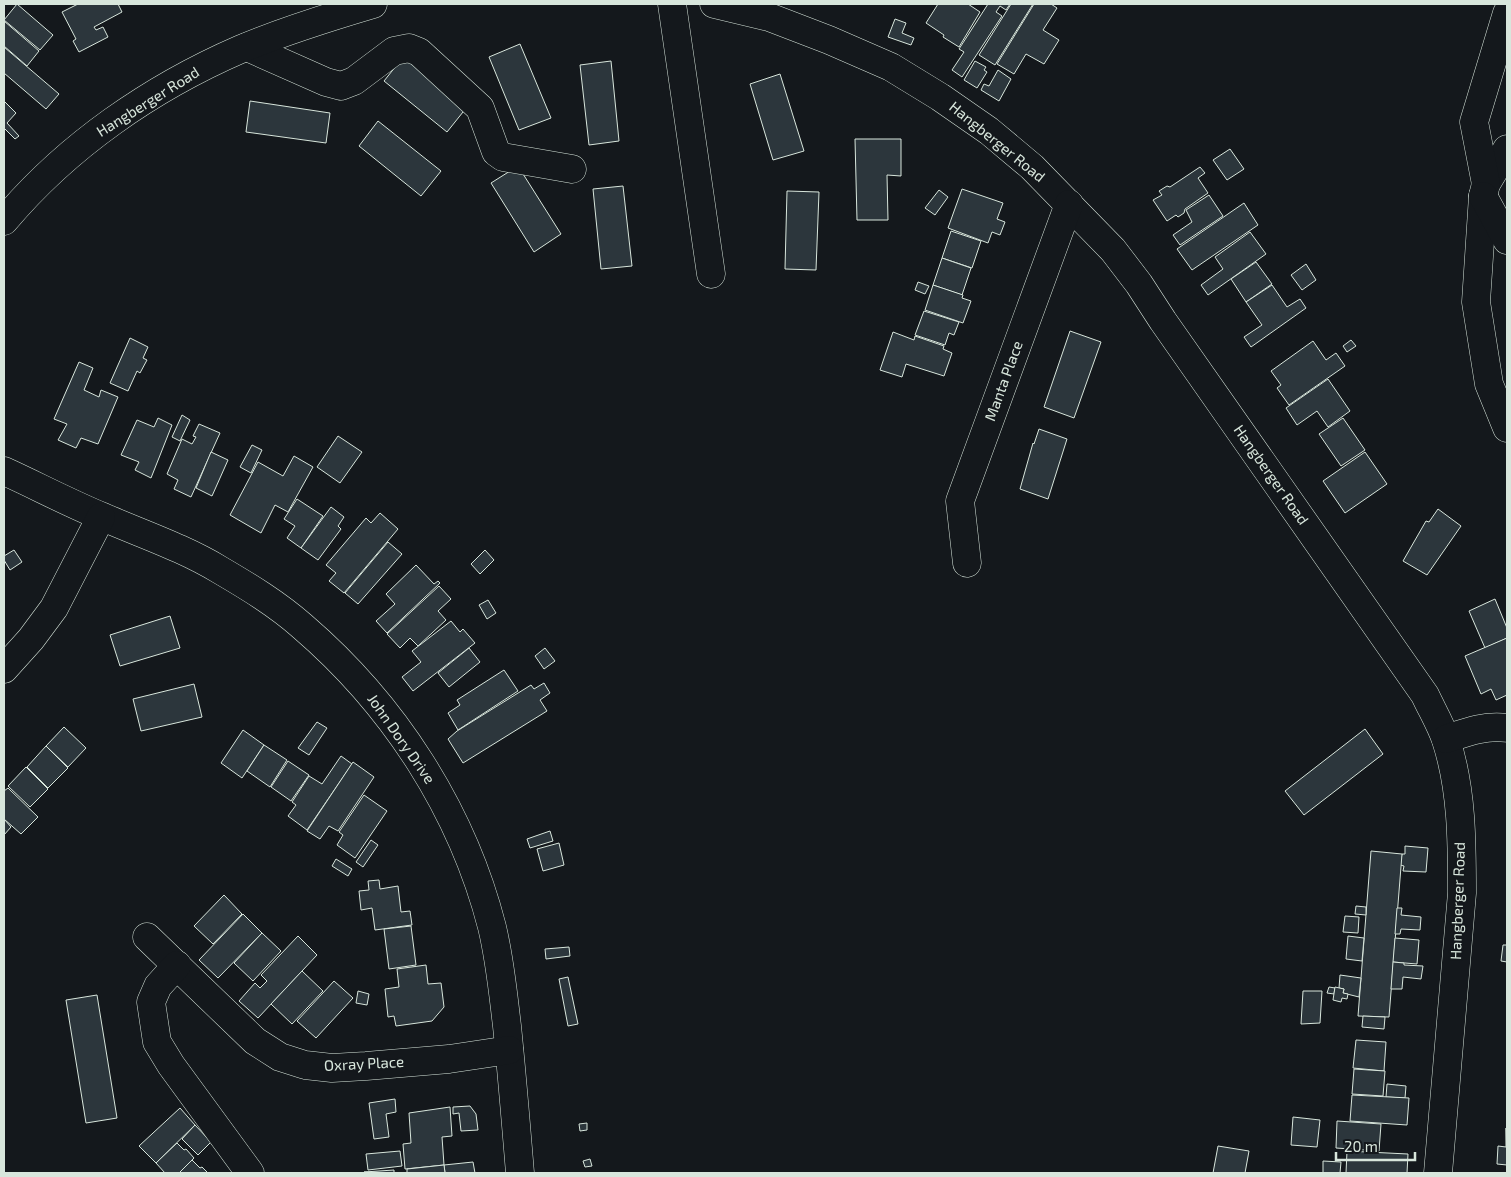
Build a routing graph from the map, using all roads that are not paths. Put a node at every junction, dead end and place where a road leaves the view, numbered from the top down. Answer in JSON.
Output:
{"nodes":[{"id":1,"x":373,"y":4,"type":"edge"},
{"id":2,"x":672,"y":4,"type":"edge"},
{"id":3,"x":714,"y":4,"type":"edge"},
{"id":4,"x":1507,"y":13,"type":"edge"},
{"id":5,"x":247,"y":47,"type":"junction"},
{"id":6,"x":1507,"y":148,"type":"edge"},
{"id":7,"x":572,"y":169,"type":"dead end"},
{"id":8,"x":1484,"y":190,"type":"junction"},
{"id":9,"x":1069,"y":204,"type":"junction"},
{"id":10,"x":4,"y":220,"type":"edge"},
{"id":11,"x":1507,"y":240,"type":"edge"},
{"id":12,"x":711,"y":274,"type":"dead end"},
{"id":13,"x":1507,"y":428,"type":"edge"},
{"id":14,"x":4,"y":471,"type":"edge"},
{"id":15,"x":101,"y":517,"type":"junction"},
{"id":16,"x":967,"y":563,"type":"dead end"},
{"id":17,"x":4,"y":669,"type":"edge"},
{"id":18,"x":1507,"y":728,"type":"edge"},
{"id":19,"x":1446,"y":739,"type":"junction"},
{"id":20,"x":147,"y":937,"type":"dead end"},
{"id":21,"x":177,"y":966,"type":"junction"},
{"id":22,"x":509,"y":1050,"type":"junction"},
{"id":23,"x":250,"y":1173,"type":"edge"},
{"id":24,"x":520,"y":1173,"type":"edge"},
{"id":25,"x":1438,"y":1173,"type":"edge"}],
"edges":[{"from":1,"to":5,"type":"street","name":"Hangberger Road"},
{"from":2,"to":12,"type":"street"},
{"from":3,"to":9,"type":"street","name":"Hangberger Road"},
{"from":4,"to":8,"type":"street"},
{"from":5,"to":7,"type":"street"},
{"from":5,"to":10,"type":"street","name":"Hangberger Road"},
{"from":6,"to":8,"type":"street"},
{"from":8,"to":11,"type":"street"},
{"from":8,"to":13,"type":"street"},
{"from":9,"to":16,"type":"street","name":"Manta Place"},
{"from":9,"to":19,"type":"street","name":"Hangberger Road"},
{"from":14,"to":15,"type":"street","name":"John Dory Drive"},
{"from":15,"to":17,"type":"street"},
{"from":15,"to":22,"type":"street","name":"John Dory Drive"},
{"from":18,"to":19,"type":"street"},
{"from":19,"to":25,"type":"street","name":"Hangberger Road"},
{"from":20,"to":21,"type":"street","name":"Oxray Place"},
{"from":21,"to":22,"type":"street","name":"Oxray Place"},
{"from":21,"to":23,"type":"street"},
{"from":22,"to":24,"type":"street","name":"John Dory Drive"}]}
